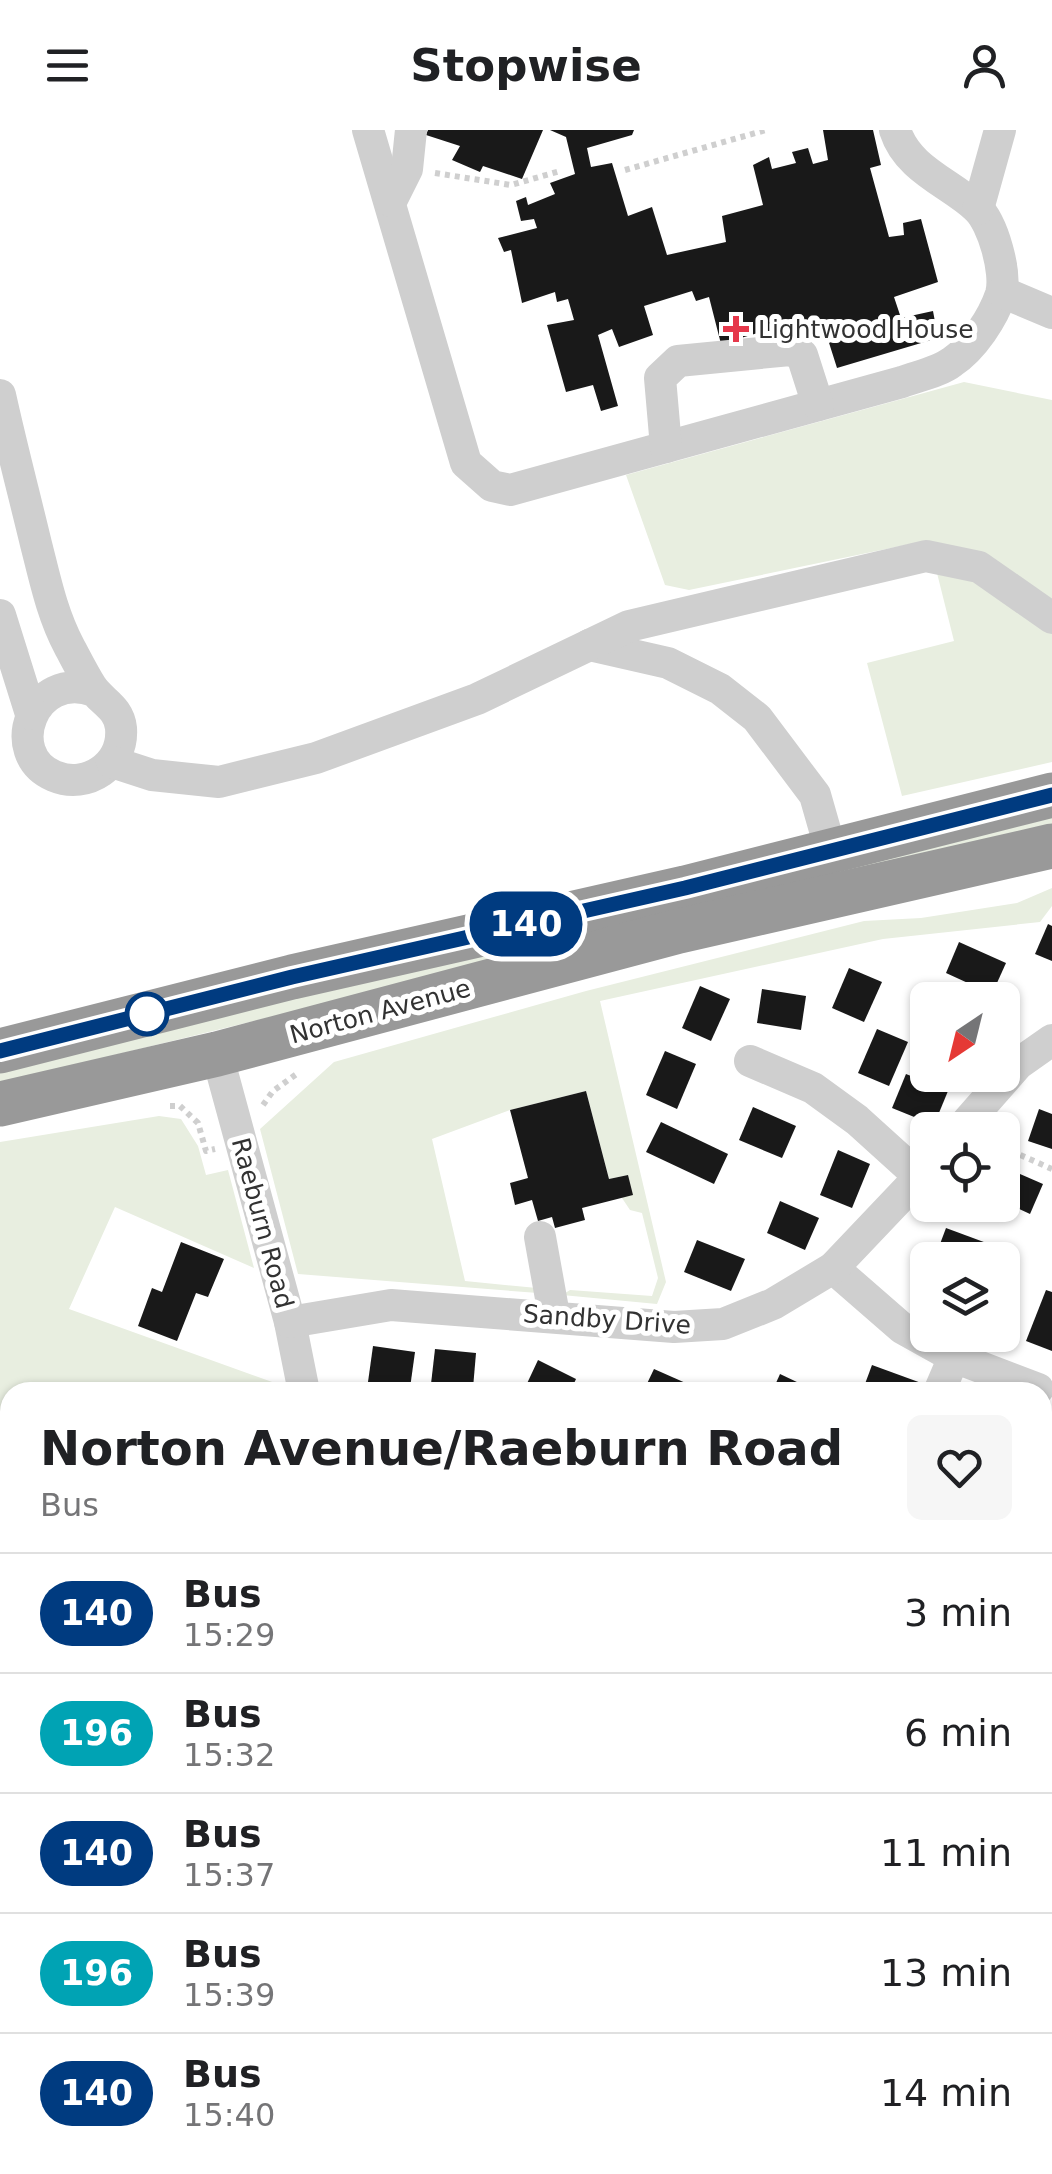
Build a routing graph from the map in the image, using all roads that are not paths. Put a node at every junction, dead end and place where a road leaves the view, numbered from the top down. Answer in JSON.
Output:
{"nodes":[{"id":1,"x":368,"y":130,"type":"edge"},
{"id":2,"x":411,"y":130,"type":"edge"},
{"id":3,"x":895,"y":130,"type":"edge"},
{"id":4,"x":1000,"y":130,"type":"edge"},
{"id":5,"x":391,"y":201,"type":"junction"},
{"id":6,"x":978,"y":209,"type":"junction"},
{"id":7,"x":1002,"y":292,"type":"junction"},
{"id":8,"x":1052,"y":313,"type":"edge"},
{"id":9,"x":0,"y":395,"type":"edge"},
{"id":10,"x":818,"y":405,"type":"junction"},
{"id":11,"x":666,"y":447,"type":"junction"},
{"id":12,"x":0,"y":614,"type":"edge"},
{"id":13,"x":1052,"y":618,"type":"edge"},
{"id":14,"x":589,"y":645,"type":"junction"},
{"id":15,"x":94,"y":691,"type":"junction"},
{"id":16,"x":31,"y":714,"type":"junction"},
{"id":17,"x":112,"y":762,"type":"junction"},
{"id":18,"x":1052,"y":795,"type":"edge"},
{"id":19,"x":1052,"y":846,"type":"edge"},
{"id":20,"x":831,"y":851,"type":"junction"},
{"id":21,"x":1052,"y":1040,"type":"edge"},
{"id":22,"x":0,"y":1051,"type":"edge"},
{"id":23,"x":217,"y":1054,"type":"junction"},
{"id":24,"x":750,"y":1061,"type":"dead end"},
{"id":25,"x":0,"y":1104,"type":"edge"},
{"id":26,"x":976,"y":1112,"type":"edge"},
{"id":27,"x":910,"y":1162,"type":"edge"},
{"id":28,"x":910,"y":1188,"type":"edge"},
{"id":29,"x":540,"y":1236,"type":"dead end"},
{"id":30,"x":833,"y":1268,"type":"junction"},
{"id":31,"x":554,"y":1315,"type":"junction"},
{"id":32,"x":290,"y":1322,"type":"junction"},
{"id":33,"x":954,"y":1356,"type":"junction"},
{"id":34,"x":302,"y":1382,"type":"edge"},
{"id":35,"x":943,"y":1382,"type":"edge"},
{"id":36,"x":1020,"y":1382,"type":"edge"}],
"edges":[{"from":1,"to":5,"type":"street"},
{"from":2,"to":5,"type":"street"},
{"from":3,"to":6,"type":"street"},
{"from":4,"to":6,"type":"street"},
{"from":5,"to":11,"type":"street"},
{"from":6,"to":7,"type":"street"},
{"from":7,"to":8,"type":"street"},
{"from":7,"to":10,"type":"street"},
{"from":9,"to":15,"type":"street"},
{"from":10,"to":11,"type":"street"},
{"from":10,"to":11,"type":"street"},
{"from":12,"to":16,"type":"street"},
{"from":13,"to":14,"type":"street"},
{"from":14,"to":17,"type":"street"},
{"from":14,"to":20,"type":"street"},
{"from":15,"to":16,"type":"street"},
{"from":15,"to":17,"type":"street"},
{"from":16,"to":17,"type":"street"},
{"from":18,"to":20,"type":"highway","name":"Norton Avenue"},
{"from":19,"to":23,"type":"highway","name":"Norton Avenue"},
{"from":20,"to":22,"type":"highway","name":"Norton Avenue"},
{"from":21,"to":26,"type":"street"},
{"from":23,"to":25,"type":"highway","name":"Norton Avenue"},
{"from":23,"to":32,"type":"street","name":"Raeburn Road"},
{"from":24,"to":27,"type":"street"},
{"from":28,"to":30,"type":"street","name":"Sandby Drive"},
{"from":29,"to":31,"type":"street"},
{"from":30,"to":31,"type":"street","name":"Sandby Drive"},
{"from":30,"to":33,"type":"street"},
{"from":31,"to":32,"type":"street","name":"Sandby Drive"},
{"from":32,"to":34,"type":"street","name":"Raeburn Road"},
{"from":33,"to":35,"type":"street"},
{"from":33,"to":36,"type":"street"}]}
